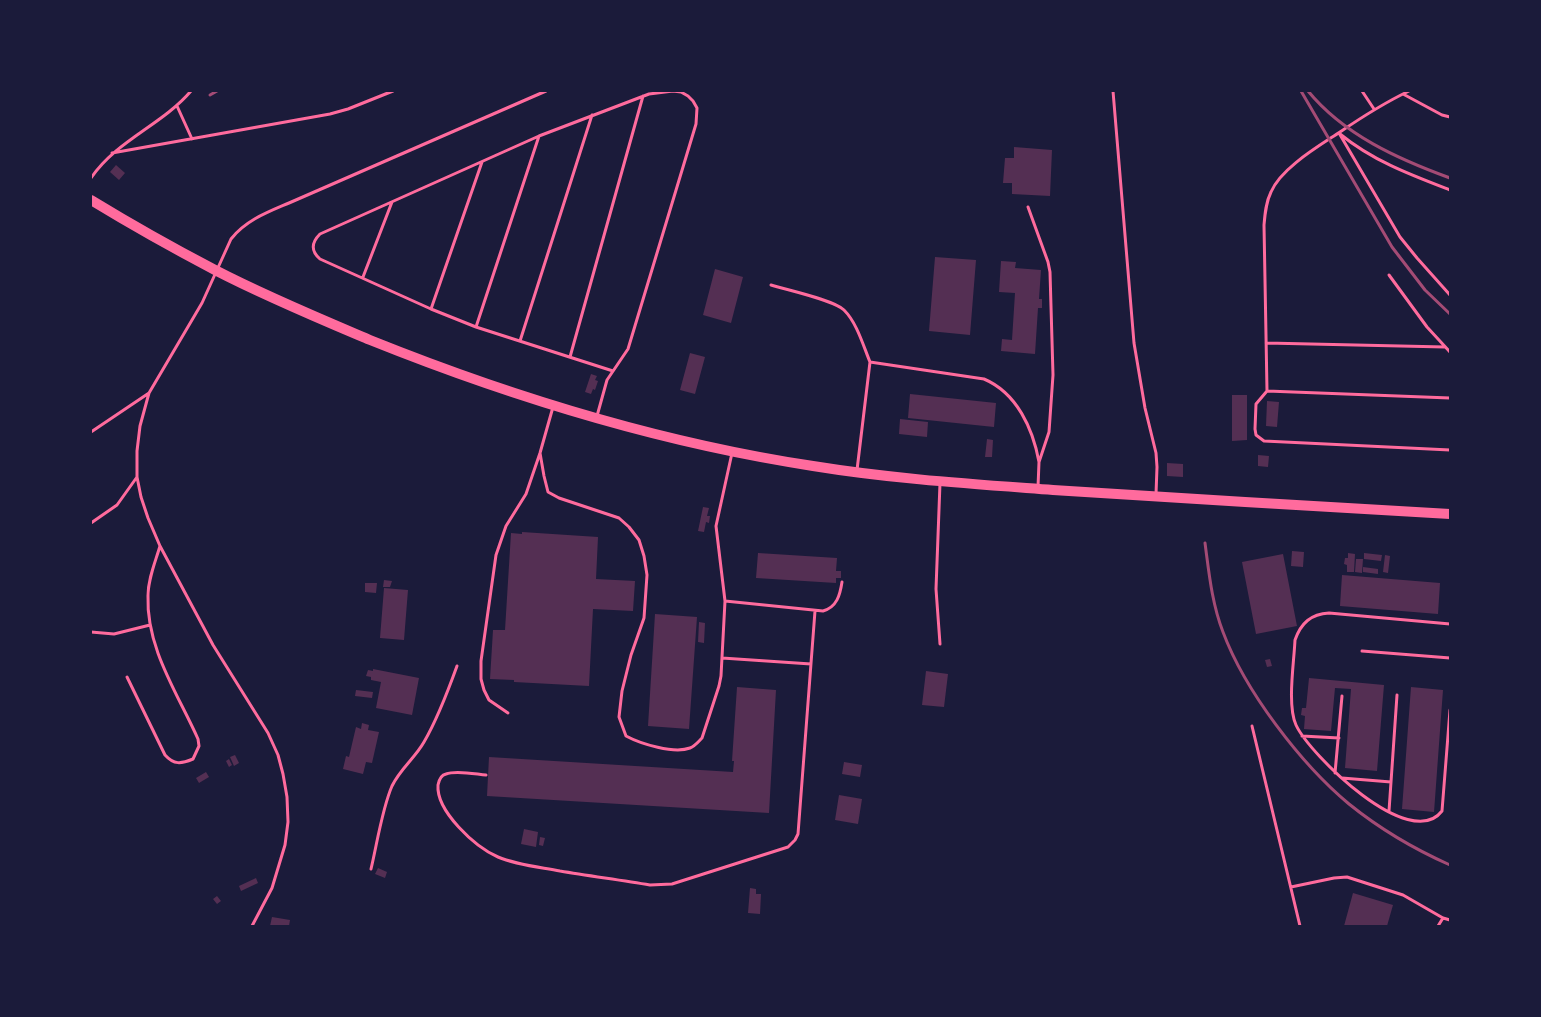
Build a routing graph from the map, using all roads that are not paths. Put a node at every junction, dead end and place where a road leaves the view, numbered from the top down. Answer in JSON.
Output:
{"nodes":[{"id":1,"x":192,"y":91,"type":"edge"},
{"id":2,"x":394,"y":91,"type":"edge"},
{"id":3,"x":546,"y":91,"type":"edge"},
{"id":4,"x":1113,"y":91,"type":"edge"},
{"id":5,"x":1362,"y":91,"type":"edge"},
{"id":6,"x":1409,"y":91,"type":"edge"},
{"id":7,"x":1403,"y":94,"type":"junction"},
{"id":8,"x":644,"y":96,"type":"junction"},
{"id":9,"x":177,"y":106,"type":"junction"},
{"id":10,"x":1374,"y":109,"type":"junction"},
{"id":11,"x":592,"y":115,"type":"junction"},
{"id":12,"x":1450,"y":117,"type":"edge"},
{"id":13,"x":1339,"y":133,"type":"junction"},
{"id":14,"x":539,"y":136,"type":"junction"},
{"id":15,"x":192,"y":139,"type":"junction"},
{"id":16,"x":112,"y":153,"type":"junction"},
{"id":17,"x":482,"y":162,"type":"junction"},
{"id":18,"x":91,"y":178,"type":"edge"},
{"id":19,"x":1450,"y":190,"type":"edge"},
{"id":20,"x":91,"y":200,"type":"edge"},
{"id":21,"x":392,"y":202,"type":"junction"},
{"id":22,"x":1028,"y":207,"type":"dead end"},
{"id":23,"x":216,"y":271,"type":"junction"},
{"id":24,"x":1389,"y":275,"type":"dead end"},
{"id":25,"x":363,"y":277,"type":"junction"},
{"id":26,"x":771,"y":285,"type":"dead end"},
{"id":27,"x":1450,"y":294,"type":"edge"},
{"id":28,"x":431,"y":309,"type":"junction"},
{"id":29,"x":476,"y":327,"type":"junction"},
{"id":30,"x":520,"y":341,"type":"junction"},
{"id":31,"x":1266,"y":343,"type":"junction"},
{"id":32,"x":1444,"y":347,"type":"junction"},
{"id":33,"x":1450,"y":352,"type":"edge"},
{"id":34,"x":570,"y":357,"type":"junction"},
{"id":35,"x":870,"y":362,"type":"junction"},
{"id":36,"x":613,"y":371,"type":"junction"},
{"id":37,"x":1267,"y":391,"type":"junction"},
{"id":38,"x":149,"y":393,"type":"junction"},
{"id":39,"x":1450,"y":398,"type":"edge"},
{"id":40,"x":554,"y":406,"type":"junction"},
{"id":41,"x":597,"y":418,"type":"junction"},
{"id":42,"x":91,"y":432,"type":"edge"},
{"id":43,"x":1450,"y":450,"type":"edge"},
{"id":44,"x":733,"y":451,"type":"junction"},
{"id":45,"x":540,"y":453,"type":"junction"},
{"id":46,"x":1040,"y":462,"type":"junction"},
{"id":47,"x":856,"y":473,"type":"junction"},
{"id":48,"x":138,"y":478,"type":"junction"},
{"id":49,"x":940,"y":482,"type":"junction"},
{"id":50,"x":1038,"y":488,"type":"junction"},
{"id":51,"x":1156,"y":497,"type":"junction"},
{"id":52,"x":1450,"y":514,"type":"edge"},
{"id":53,"x":91,"y":523,"type":"edge"},
{"id":54,"x":160,"y":546,"type":"junction"},
{"id":55,"x":842,"y":582,"type":"dead end"},
{"id":56,"x":725,"y":601,"type":"junction"},
{"id":57,"x":815,"y":611,"type":"junction"},
{"id":58,"x":1450,"y":624,"type":"edge"},
{"id":59,"x":150,"y":625,"type":"junction"},
{"id":60,"x":91,"y":632,"type":"edge"},
{"id":61,"x":940,"y":644,"type":"dead end"},
{"id":62,"x":1362,"y":651,"type":"dead end"},
{"id":63,"x":722,"y":658,"type":"junction"},
{"id":64,"x":1450,"y":658,"type":"edge"},
{"id":65,"x":811,"y":664,"type":"junction"},
{"id":66,"x":457,"y":666,"type":"dead end"},
{"id":67,"x":127,"y":677,"type":"dead end"},
{"id":68,"x":1397,"y":695,"type":"dead end"},
{"id":69,"x":1342,"y":696,"type":"dead end"},
{"id":70,"x":1450,"y":710,"type":"edge"},
{"id":71,"x":508,"y":713,"type":"dead end"},
{"id":72,"x":1252,"y":726,"type":"dead end"},
{"id":73,"x":1302,"y":736,"type":"junction"},
{"id":74,"x":1338,"y":738,"type":"junction"},
{"id":75,"x":1335,"y":773,"type":"junction"},
{"id":76,"x":486,"y":775,"type":"dead end"},
{"id":77,"x":1342,"y":778,"type":"junction"},
{"id":78,"x":1391,"y":782,"type":"junction"},
{"id":79,"x":1389,"y":811,"type":"junction"},
{"id":80,"x":371,"y":869,"type":"dead end"},
{"id":81,"x":1291,"y":887,"type":"junction"},
{"id":82,"x":1443,"y":918,"type":"junction"},
{"id":83,"x":1450,"y":920,"type":"edge"},
{"id":84,"x":252,"y":926,"type":"edge"},
{"id":85,"x":1300,"y":926,"type":"edge"},
{"id":86,"x":1438,"y":926,"type":"edge"}],
"edges":[{"from":1,"to":9,"type":"lane"},
{"from":2,"to":15,"type":"lane"},
{"from":3,"to":23,"type":"lane"},
{"from":4,"to":51,"type":"lane"},
{"from":5,"to":10,"type":"lane"},
{"from":6,"to":7,"type":"lane"},
{"from":7,"to":10,"type":"lane"},
{"from":7,"to":12,"type":"lane"},
{"from":8,"to":11,"type":"lane"},
{"from":8,"to":34,"type":"lane"},
{"from":8,"to":36,"type":"lane"},
{"from":9,"to":15,"type":"lane"},
{"from":9,"to":16,"type":"lane"},
{"from":10,"to":13,"type":"lane"},
{"from":11,"to":14,"type":"lane"},
{"from":11,"to":30,"type":"lane"},
{"from":13,"to":19,"type":"lane"},
{"from":13,"to":27,"type":"lane"},
{"from":13,"to":31,"type":"lane"},
{"from":14,"to":17,"type":"lane"},
{"from":14,"to":29,"type":"lane"},
{"from":15,"to":16,"type":"lane"},
{"from":16,"to":18,"type":"lane"},
{"from":17,"to":21,"type":"lane"},
{"from":17,"to":28,"type":"lane"},
{"from":20,"to":23,"type":"main road"},
{"from":21,"to":25,"type":"lane"},
{"from":21,"to":25,"type":"lane"},
{"from":22,"to":46,"type":"lane"},
{"from":23,"to":38,"type":"lane"},
{"from":23,"to":40,"type":"main road"},
{"from":24,"to":32,"type":"lane"},
{"from":25,"to":28,"type":"lane"},
{"from":26,"to":35,"type":"lane"},
{"from":28,"to":29,"type":"lane"},
{"from":29,"to":30,"type":"lane"},
{"from":30,"to":34,"type":"lane"},
{"from":31,"to":32,"type":"lane"},
{"from":31,"to":37,"type":"lane"},
{"from":32,"to":33,"type":"lane"},
{"from":34,"to":36,"type":"lane"},
{"from":35,"to":46,"type":"lane"},
{"from":35,"to":47,"type":"lane"},
{"from":36,"to":41,"type":"lane"},
{"from":37,"to":39,"type":"lane"},
{"from":37,"to":43,"type":"lane"},
{"from":38,"to":42,"type":"lane"},
{"from":38,"to":48,"type":"lane"},
{"from":40,"to":41,"type":"main road"},
{"from":40,"to":45,"type":"lane"},
{"from":41,"to":44,"type":"main road"},
{"from":44,"to":47,"type":"main road"},
{"from":44,"to":56,"type":"lane"},
{"from":45,"to":63,"type":"lane"},
{"from":45,"to":71,"type":"lane"},
{"from":46,"to":50,"type":"lane"},
{"from":47,"to":49,"type":"main road"},
{"from":48,"to":53,"type":"lane"},
{"from":48,"to":54,"type":"lane"},
{"from":49,"to":50,"type":"main road"},
{"from":49,"to":61,"type":"lane"},
{"from":50,"to":51,"type":"main road"},
{"from":51,"to":52,"type":"main road"},
{"from":54,"to":59,"type":"lane"},
{"from":54,"to":84,"type":"lane"},
{"from":55,"to":57,"type":"lane"},
{"from":56,"to":57,"type":"lane"},
{"from":56,"to":63,"type":"lane"},
{"from":57,"to":65,"type":"lane"},
{"from":58,"to":73,"type":"lane"},
{"from":59,"to":60,"type":"lane"},
{"from":59,"to":67,"type":"lane"},
{"from":62,"to":64,"type":"lane"},
{"from":63,"to":65,"type":"lane"},
{"from":65,"to":76,"type":"lane"},
{"from":66,"to":80,"type":"lane"},
{"from":68,"to":78,"type":"lane"},
{"from":69,"to":74,"type":"lane"},
{"from":70,"to":79,"type":"lane"},
{"from":72,"to":81,"type":"lane"},
{"from":73,"to":74,"type":"lane"},
{"from":73,"to":75,"type":"lane"},
{"from":74,"to":75,"type":"lane"},
{"from":75,"to":77,"type":"lane"},
{"from":77,"to":78,"type":"lane"},
{"from":77,"to":79,"type":"lane"},
{"from":78,"to":79,"type":"lane"},
{"from":81,"to":82,"type":"lane"},
{"from":81,"to":85,"type":"lane"},
{"from":82,"to":83,"type":"lane"},
{"from":82,"to":86,"type":"lane"}]}
